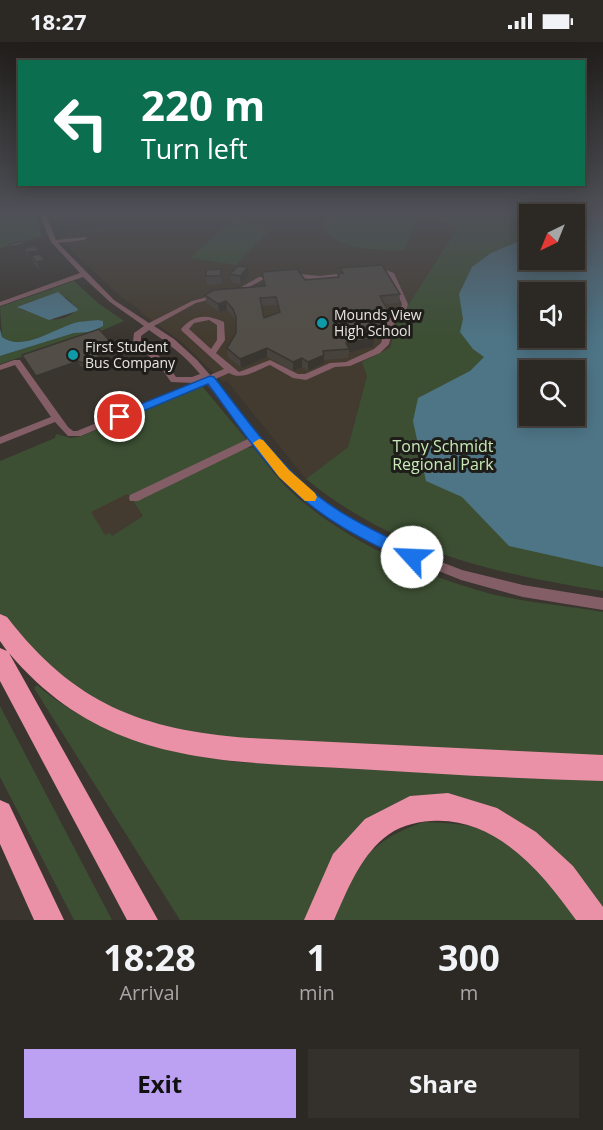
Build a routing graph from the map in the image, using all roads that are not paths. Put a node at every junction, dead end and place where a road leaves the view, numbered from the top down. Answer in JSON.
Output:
{"nodes":[{"id":1,"x":67,"y":256,"type":"edge"},
{"id":2,"x":84,"y":274,"type":"junction"},
{"id":3,"x":0,"y":304,"type":"edge"},
{"id":4,"x":150,"y":326,"type":"junction"},
{"id":5,"x":212,"y":353,"type":"junction"},
{"id":6,"x":0,"y":368,"type":"edge"},
{"id":7,"x":230,"y":370,"type":"junction"},
{"id":8,"x":208,"y":377,"type":"junction"},
{"id":9,"x":57,"y":418,"type":"junction"},
{"id":10,"x":256,"y":440,"type":"junction"},
{"id":11,"x":0,"y":441,"type":"edge"},
{"id":12,"x":135,"y":498,"type":"dead end"},
{"id":13,"x":603,"y":604,"type":"edge"},
{"id":14,"x":0,"y":624,"type":"edge"},
{"id":15,"x":0,"y":659,"type":"edge"},
{"id":16,"x":603,"y":768,"type":"edge"},
{"id":17,"x":0,"y":813,"type":"edge"},
{"id":18,"x":49,"y":920,"type":"edge"},
{"id":19,"x":142,"y":920,"type":"edge"},
{"id":20,"x":319,"y":920,"type":"edge"},
{"id":21,"x":594,"y":920,"type":"edge"}],
"edges":[{"from":1,"to":2,"type":"street"},
{"from":2,"to":3,"type":"street"},
{"from":2,"to":4,"type":"street"},
{"from":4,"to":7,"type":"street"},
{"from":4,"to":8,"type":"street"},
{"from":4,"to":8,"type":"street"},
{"from":5,"to":5,"type":"street"},
{"from":5,"to":7,"type":"street"},
{"from":6,"to":9,"type":"street"},
{"from":7,"to":8,"type":"street"},
{"from":8,"to":9,"type":"street"},
{"from":8,"to":10,"type":"street"},
{"from":9,"to":11,"type":"street"},
{"from":10,"to":12,"type":"street"},
{"from":10,"to":13,"type":"street"},
{"from":14,"to":16,"type":"highway"},
{"from":15,"to":19,"type":"highway"},
{"from":17,"to":18,"type":"highway"},
{"from":20,"to":21,"type":"highway"}]}
